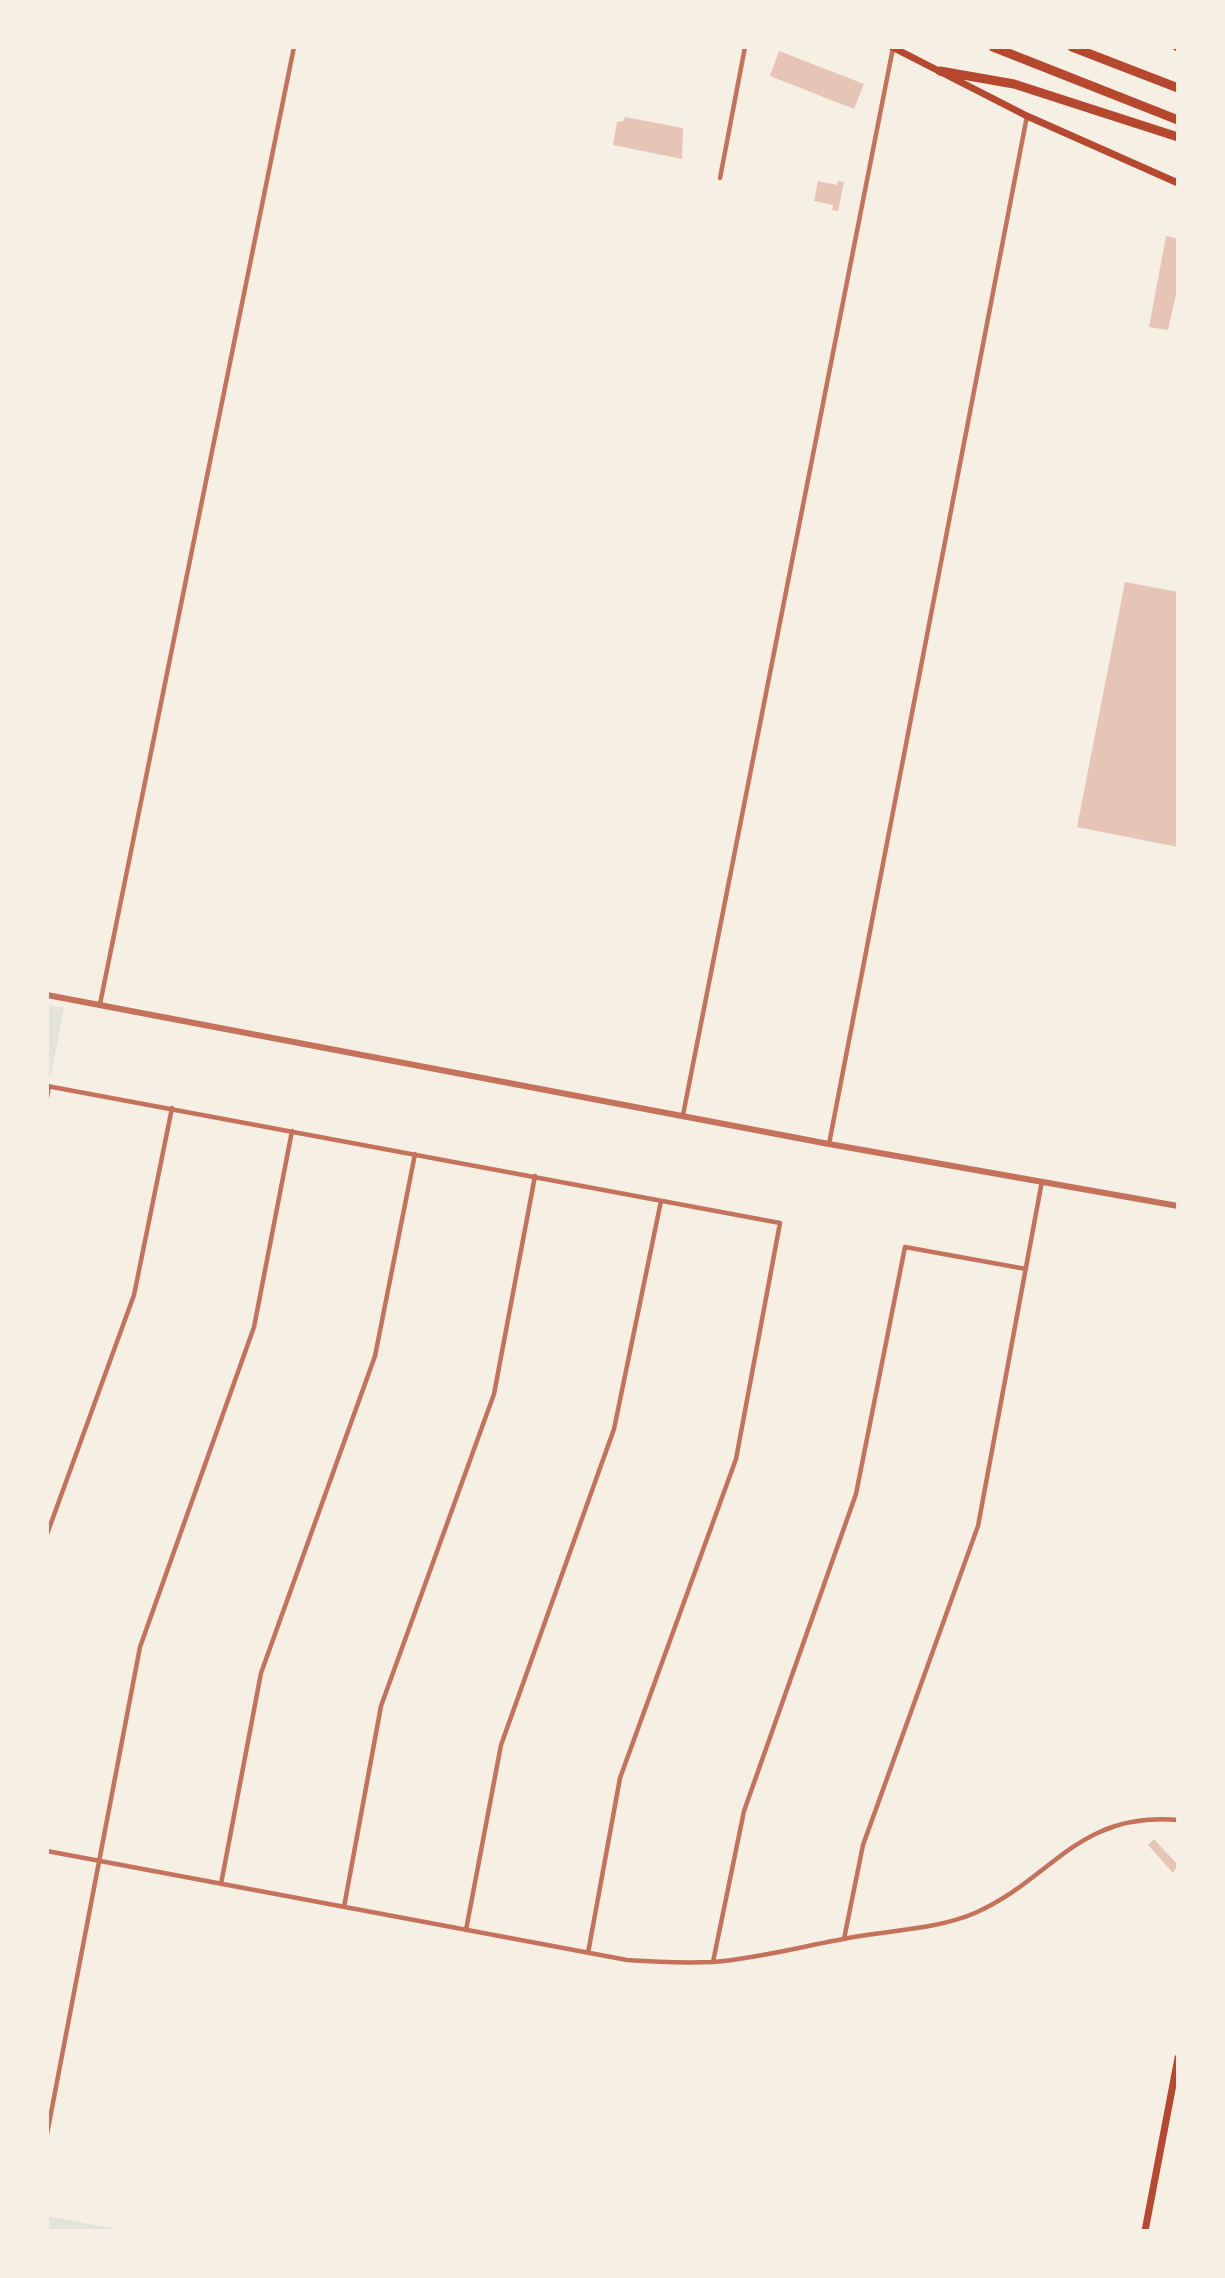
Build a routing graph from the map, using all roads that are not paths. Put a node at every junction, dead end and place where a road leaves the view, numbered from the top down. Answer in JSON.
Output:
{"nodes":[{"id":1,"x":294,"y":47,"type":"edge"},
{"id":2,"x":745,"y":47,"type":"edge"},
{"id":3,"x":892,"y":47,"type":"edge"},
{"id":4,"x":993,"y":47,"type":"edge"},
{"id":5,"x":1072,"y":47,"type":"edge"},
{"id":6,"x":940,"y":71,"type":"junction"},
{"id":7,"x":1178,"y":88,"type":"edge"},
{"id":8,"x":1027,"y":116,"type":"junction"},
{"id":9,"x":1178,"y":120,"type":"edge"},
{"id":10,"x":1178,"y":137,"type":"edge"},
{"id":11,"x":720,"y":178,"type":"dead end"},
{"id":12,"x":1178,"y":183,"type":"edge"},
{"id":13,"x":47,"y":995,"type":"edge"},
{"id":14,"x":100,"y":1004,"type":"junction"},
{"id":15,"x":48,"y":1086,"type":"edge"},
{"id":16,"x":47,"y":1098,"type":"edge"},
{"id":17,"x":172,"y":1108,"type":"junction"},
{"id":18,"x":683,"y":1115,"type":"junction"},
{"id":19,"x":292,"y":1131,"type":"junction"},
{"id":20,"x":829,"y":1144,"type":"junction"},
{"id":21,"x":415,"y":1154,"type":"junction"},
{"id":22,"x":535,"y":1176,"type":"junction"},
{"id":23,"x":1042,"y":1181,"type":"junction"},
{"id":24,"x":661,"y":1201,"type":"junction"},
{"id":25,"x":1178,"y":1206,"type":"edge"},
{"id":26,"x":1026,"y":1269,"type":"junction"},
{"id":27,"x":47,"y":1534,"type":"edge"},
{"id":28,"x":1178,"y":1820,"type":"edge"},
{"id":29,"x":47,"y":1851,"type":"edge"},
{"id":30,"x":98,"y":1860,"type":"junction"},
{"id":31,"x":221,"y":1884,"type":"junction"},
{"id":32,"x":344,"y":1907,"type":"junction"},
{"id":33,"x":466,"y":1930,"type":"junction"},
{"id":34,"x":844,"y":1939,"type":"junction"},
{"id":35,"x":588,"y":1953,"type":"junction"},
{"id":36,"x":713,"y":1962,"type":"junction"},
{"id":37,"x":1178,"y":2058,"type":"edge"},
{"id":38,"x":47,"y":2134,"type":"edge"},
{"id":39,"x":1145,"y":2231,"type":"edge"}],
"edges":[{"from":1,"to":14,"type":"street"},
{"from":2,"to":11,"type":"street"},
{"from":3,"to":6,"type":"main road"},
{"from":3,"to":18,"type":"street"},
{"from":4,"to":9,"type":"highway"},
{"from":5,"to":7,"type":"highway"},
{"from":6,"to":8,"type":"main road"},
{"from":6,"to":10,"type":"highway"},
{"from":8,"to":12,"type":"main road"},
{"from":8,"to":20,"type":"street"},
{"from":13,"to":14,"type":"street"},
{"from":14,"to":18,"type":"street"},
{"from":15,"to":16,"type":"street"},
{"from":15,"to":17,"type":"street"},
{"from":17,"to":19,"type":"street"},
{"from":17,"to":27,"type":"street"},
{"from":18,"to":20,"type":"street"},
{"from":19,"to":21,"type":"street"},
{"from":19,"to":30,"type":"street"},
{"from":20,"to":23,"type":"street"},
{"from":21,"to":22,"type":"street"},
{"from":21,"to":31,"type":"street"},
{"from":22,"to":24,"type":"street"},
{"from":22,"to":32,"type":"street"},
{"from":23,"to":25,"type":"street"},
{"from":23,"to":26,"type":"street"},
{"from":24,"to":33,"type":"street"},
{"from":24,"to":35,"type":"street"},
{"from":26,"to":34,"type":"street"},
{"from":26,"to":36,"type":"street"},
{"from":28,"to":34,"type":"street"},
{"from":29,"to":30,"type":"street"},
{"from":30,"to":31,"type":"street"},
{"from":30,"to":38,"type":"street"},
{"from":31,"to":32,"type":"street"},
{"from":32,"to":33,"type":"street"},
{"from":33,"to":35,"type":"street"},
{"from":34,"to":36,"type":"street"},
{"from":35,"to":36,"type":"street"},
{"from":37,"to":39,"type":"main road"}]}
